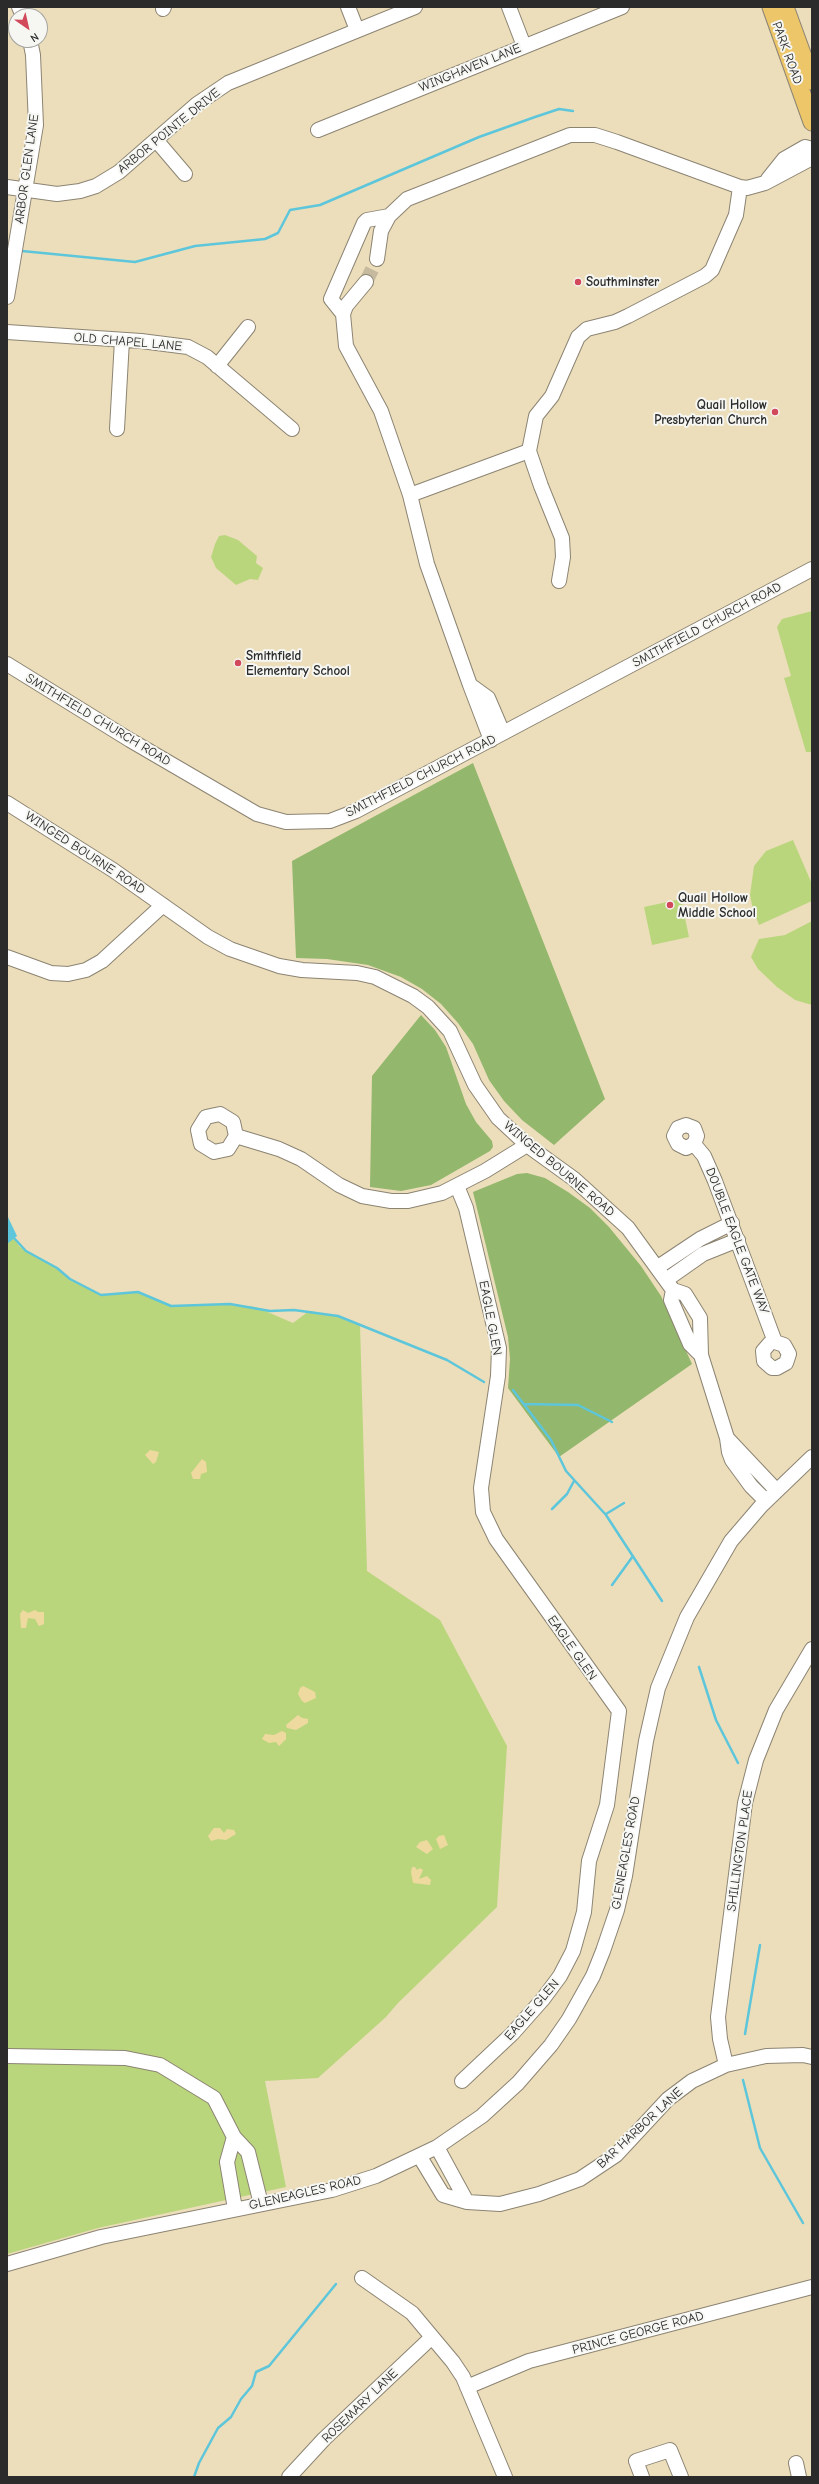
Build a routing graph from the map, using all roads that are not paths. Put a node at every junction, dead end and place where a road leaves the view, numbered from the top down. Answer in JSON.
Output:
{"nodes":[{"id":1,"x":348,"y":7,"type":"edge"},
{"id":2,"x":415,"y":7,"type":"edge"},
{"id":3,"x":509,"y":7,"type":"edge"},
{"id":4,"x":622,"y":7,"type":"edge"},
{"id":5,"x":771,"y":7,"type":"edge"},
{"id":6,"x":785,"y":7,"type":"edge"},
{"id":7,"x":357,"y":30,"type":"junction"},
{"id":8,"x":524,"y":46,"type":"junction"},
{"id":9,"x":31,"y":48,"type":"edge"},
{"id":10,"x":812,"y":81,"type":"edge"},
{"id":11,"x":812,"y":122,"type":"edge"},
{"id":12,"x":318,"y":130,"type":"dead end"},
{"id":13,"x":156,"y":140,"type":"junction"},
{"id":14,"x":812,"y":149,"type":"edge"},
{"id":15,"x":812,"y":158,"type":"edge"},
{"id":16,"x":185,"y":174,"type":"dead end"},
{"id":17,"x":765,"y":183,"type":"junction"},
{"id":18,"x":7,"y":187,"type":"edge"},
{"id":19,"x":740,"y":187,"type":"junction"},
{"id":20,"x":26,"y":191,"type":"junction"},
{"id":21,"x":389,"y":216,"type":"junction"},
{"id":22,"x":378,"y":259,"type":"tunnel mouth"},
{"id":23,"x":366,"y":282,"type":"tunnel mouth"},
{"id":24,"x":7,"y":297,"type":"edge"},
{"id":25,"x":343,"y":314,"type":"junction"},
{"id":26,"x":248,"y":327,"type":"dead end"},
{"id":27,"x":7,"y":332,"type":"edge"},
{"id":28,"x":122,"y":340,"type":"junction"},
{"id":29,"x":218,"y":366,"type":"junction"},
{"id":30,"x":117,"y":429,"type":"dead end"},
{"id":31,"x":292,"y":429,"type":"dead end"},
{"id":32,"x":529,"y":451,"type":"junction"},
{"id":33,"x":410,"y":495,"type":"junction"},
{"id":34,"x":812,"y":569,"type":"edge"},
{"id":35,"x":559,"y":581,"type":"dead end"},
{"id":36,"x":7,"y":664,"type":"edge"},
{"id":37,"x":470,"y":685,"type":"junction"},
{"id":38,"x":503,"y":733,"type":"junction"},
{"id":39,"x":490,"y":740,"type":"junction"},
{"id":40,"x":7,"y":803,"type":"edge"},
{"id":41,"x":163,"y":905,"type":"junction"},
{"id":42,"x":7,"y":957,"type":"edge"},
{"id":43,"x":236,"y":1136,"type":"dead end"},
{"id":44,"x":694,"y":1144,"type":"dead end"},
{"id":45,"x":527,"y":1146,"type":"junction"},
{"id":46,"x":457,"y":1186,"type":"junction"},
{"id":47,"x":732,"y":1223,"type":"junction"},
{"id":48,"x":738,"y":1240,"type":"junction"},
{"id":49,"x":658,"y":1267,"type":"junction"},
{"id":50,"x":669,"y":1285,"type":"junction"},
{"id":51,"x":775,"y":1342,"type":"dead end"},
{"id":52,"x":701,"y":1356,"type":"junction"},
{"id":53,"x":727,"y":1438,"type":"junction"},
{"id":54,"x":812,"y":1457,"type":"edge"},
{"id":55,"x":776,"y":1490,"type":"junction"},
{"id":56,"x":766,"y":1501,"type":"junction"},
{"id":57,"x":812,"y":1650,"type":"edge"},
{"id":58,"x":7,"y":2056,"type":"edge"},
{"id":59,"x":812,"y":2057,"type":"edge"},
{"id":60,"x":726,"y":2064,"type":"junction"},
{"id":61,"x":462,"y":2081,"type":"dead end"},
{"id":62,"x":234,"y":2137,"type":"junction"},
{"id":63,"x":437,"y":2147,"type":"junction"},
{"id":64,"x":420,"y":2157,"type":"junction"},
{"id":65,"x":467,"y":2202,"type":"junction"},
{"id":66,"x":261,"y":2204,"type":"junction"},
{"id":67,"x":235,"y":2209,"type":"junction"},
{"id":68,"x":7,"y":2264,"type":"edge"},
{"id":69,"x":362,"y":2278,"type":"dead end"},
{"id":70,"x":812,"y":2287,"type":"edge"},
{"id":71,"x":432,"y":2337,"type":"junction"},
{"id":72,"x":467,"y":2387,"type":"junction"},
{"id":73,"x":796,"y":2463,"type":"dead end"},
{"id":74,"x":289,"y":2477,"type":"edge"},
{"id":75,"x":505,"y":2477,"type":"edge"},
{"id":76,"x":642,"y":2477,"type":"edge"},
{"id":77,"x":681,"y":2477,"type":"edge"},
{"id":78,"x":799,"y":2477,"type":"edge"}],
"edges":[{"from":1,"to":7,"type":"street"},
{"from":2,"to":7,"type":"street","name":"ARBOR POINTE DRIVE"},
{"from":3,"to":8,"type":"street"},
{"from":4,"to":8,"type":"street","name":"WINGHAVEN LANE"},
{"from":5,"to":11,"type":"main road","name":"PARK ROAD"},
{"from":6,"to":10,"type":"main road","name":"PARK ROAD"},
{"from":7,"to":13,"type":"street","name":"ARBOR POINTE DRIVE"},
{"from":8,"to":12,"type":"street","name":"WINGHAVEN LANE"},
{"from":9,"to":20,"type":"street","name":"ARBOR GLEN LANE"},
{"from":13,"to":16,"type":"street"},
{"from":13,"to":20,"type":"street","name":"ARBOR POINTE DRIVE"},
{"from":14,"to":17,"type":"street"},
{"from":15,"to":17,"type":"street"},
{"from":17,"to":19,"type":"street"},
{"from":18,"to":20,"type":"street","name":"ARBOR POINTE DRIVE"},
{"from":19,"to":21,"type":"street"},
{"from":19,"to":32,"type":"street"},
{"from":20,"to":24,"type":"street","name":"ARBOR GLEN LANE"},
{"from":21,"to":22,"type":"street"},
{"from":21,"to":25,"type":"street"},
{"from":23,"to":25,"type":"street"},
{"from":25,"to":33,"type":"street"},
{"from":26,"to":29,"type":"street"},
{"from":27,"to":28,"type":"street","name":"OLD CHAPEL LANE"},
{"from":28,"to":29,"type":"street","name":"OLD CHAPEL LANE"},
{"from":28,"to":30,"type":"street"},
{"from":29,"to":31,"type":"street","name":"OLD CHAPEL LANE"},
{"from":32,"to":33,"type":"street"},
{"from":32,"to":35,"type":"street"},
{"from":33,"to":37,"type":"street"},
{"from":34,"to":38,"type":"street","name":"SMITHFIELD CHURCH ROAD"},
{"from":36,"to":39,"type":"street","name":"SMITHFIELD CHURCH ROAD"},
{"from":37,"to":38,"type":"street"},
{"from":37,"to":39,"type":"street"},
{"from":38,"to":39,"type":"street","name":"SMITHFIELD CHURCH ROAD"},
{"from":40,"to":41,"type":"street","name":"WINGED BOURNE ROAD"},
{"from":41,"to":42,"type":"street"},
{"from":41,"to":45,"type":"street","name":"WINGED BOURNE ROAD"},
{"from":43,"to":46,"type":"street"},
{"from":44,"to":47,"type":"street","name":"DOUBLE EAGLE GATE WAY"},
{"from":45,"to":46,"type":"street"},
{"from":45,"to":49,"type":"street","name":"WINGED BOURNE ROAD"},
{"from":46,"to":61,"type":"street","name":"EAGLE GLEN"},
{"from":47,"to":48,"type":"street","name":"DOUBLE EAGLE GATE WAY"},
{"from":47,"to":49,"type":"street"},
{"from":48,"to":50,"type":"street"},
{"from":48,"to":51,"type":"street","name":"DOUBLE EAGLE GATE WAY"},
{"from":49,"to":50,"type":"street","name":"WINGED BOURNE ROAD"},
{"from":50,"to":52,"type":"street","name":"WINGED BOURNE ROAD"},
{"from":50,"to":52,"type":"street","name":"WINGED BOURNE ROAD"},
{"from":52,"to":53,"type":"street","name":"WINGED BOURNE ROAD"},
{"from":53,"to":55,"type":"street","name":"WINGED BOURNE ROAD"},
{"from":53,"to":56,"type":"street","name":"WINGED BOURNE ROAD"},
{"from":54,"to":55,"type":"street","name":"GLENEAGLES ROAD"},
{"from":55,"to":56,"type":"street","name":"GLENEAGLES ROAD"},
{"from":56,"to":63,"type":"street","name":"GLENEAGLES ROAD"},
{"from":57,"to":60,"type":"street","name":"SHILLINGTON PLACE"},
{"from":58,"to":62,"type":"street"},
{"from":59,"to":60,"type":"street","name":"BAR HARBOR LANE"},
{"from":60,"to":65,"type":"street","name":"BAR HARBOR LANE"},
{"from":62,"to":66,"type":"street"},
{"from":62,"to":67,"type":"street"},
{"from":63,"to":64,"type":"street","name":"GLENEAGLES ROAD"},
{"from":63,"to":65,"type":"street"},
{"from":64,"to":65,"type":"street","name":"BAR HARBOR LANE"},
{"from":64,"to":66,"type":"street","name":"GLENEAGLES ROAD"},
{"from":66,"to":67,"type":"street","name":"GLENEAGLES ROAD"},
{"from":67,"to":68,"type":"street","name":"GLENEAGLES ROAD"},
{"from":69,"to":71,"type":"street"},
{"from":70,"to":72,"type":"street","name":"PRINCE GEORGE ROAD"},
{"from":71,"to":72,"type":"street"},
{"from":71,"to":74,"type":"street","name":"ROSEMARY LANE"},
{"from":72,"to":75,"type":"street"},
{"from":73,"to":78,"type":"street"},
{"from":76,"to":77,"type":"street"}]}
